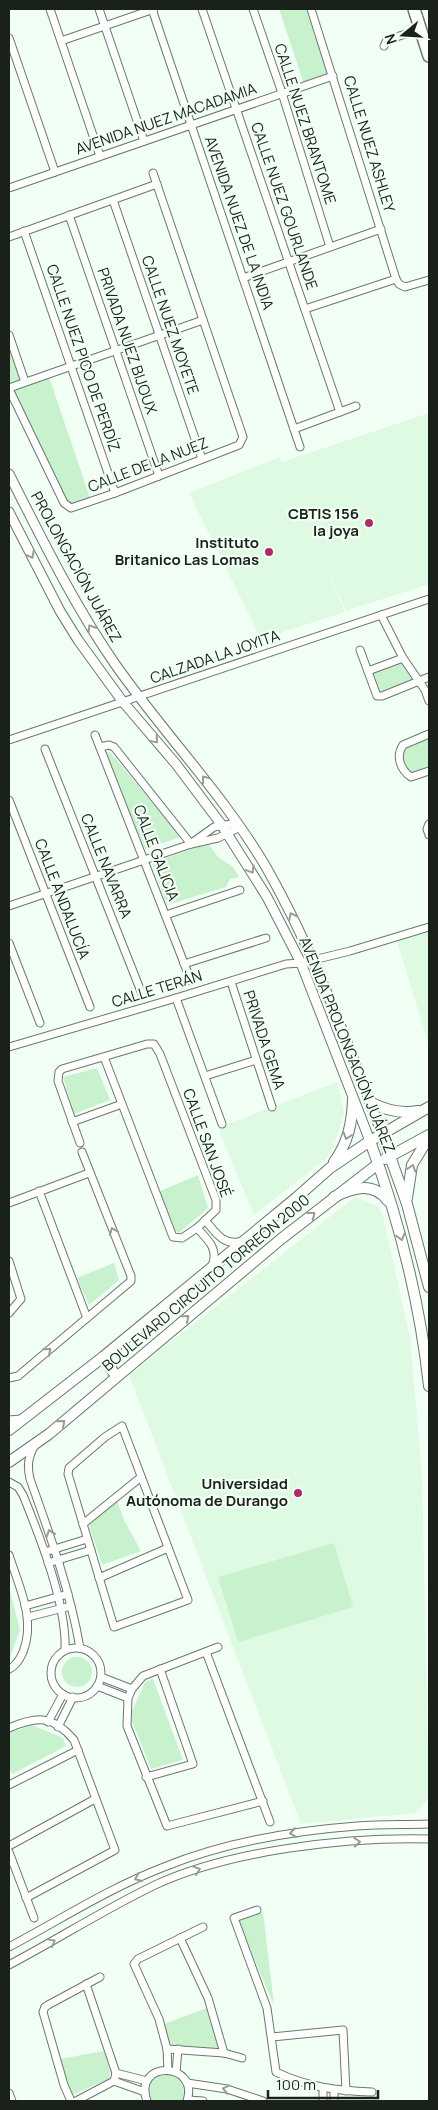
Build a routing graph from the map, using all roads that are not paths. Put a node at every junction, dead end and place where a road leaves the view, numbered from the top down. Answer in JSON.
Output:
{"nodes":[{"id":1,"x":50,"y":9,"type":"edge"},
{"id":2,"x":99,"y":9,"type":"edge"},
{"id":3,"x":152,"y":9,"type":"edge"},
{"id":4,"x":202,"y":9,"type":"edge"},
{"id":5,"x":253,"y":9,"type":"edge"},
{"id":6,"x":311,"y":9,"type":"edge"},
{"id":7,"x":414,"y":9,"type":"edge"},
{"id":8,"x":105,"y":26,"type":"junction"},
{"id":9,"x":421,"y":29,"type":"junction"},
{"id":10,"x":9,"y":38,"type":"edge"},
{"id":11,"x":61,"y":41,"type":"junction"},
{"id":12,"x":384,"y":46,"type":"dead end"},
{"id":13,"x":429,"y":56,"type":"edge"},
{"id":14,"x":333,"y":76,"type":"junction"},
{"id":15,"x":282,"y":93,"type":"junction"},
{"id":16,"x":236,"y":109,"type":"junction"},
{"id":17,"x":191,"y":125,"type":"junction"},
{"id":18,"x":144,"y":141,"type":"junction"},
{"id":19,"x":100,"y":156,"type":"junction"},
{"id":20,"x":55,"y":172,"type":"junction"},
{"id":21,"x":153,"y":173,"type":"dead end"},
{"id":22,"x":157,"y":184,"type":"junction"},
{"id":23,"x":9,"y":188,"type":"edge"},
{"id":24,"x":113,"y":200,"type":"junction"},
{"id":25,"x":69,"y":215,"type":"junction"},
{"id":26,"x":381,"y":229,"type":"junction"},
{"id":27,"x":24,"y":231,"type":"junction"},
{"id":28,"x":9,"y":237,"type":"edge"},
{"id":29,"x":330,"y":247,"type":"junction"},
{"id":30,"x":288,"y":262,"type":"junction"},
{"id":31,"x":243,"y":278,"type":"junction"},
{"id":32,"x":396,"y":279,"type":"junction"},
{"id":33,"x":429,"y":280,"type":"edge"},
{"id":34,"x":305,"y":309,"type":"junction"},
{"id":35,"x":203,"y":320,"type":"junction"},
{"id":36,"x":9,"y":335,"type":"edge"},
{"id":37,"x":160,"y":336,"type":"junction"},
{"id":38,"x":116,"y":351,"type":"junction"},
{"id":39,"x":71,"y":366,"type":"junction"},
{"id":40,"x":25,"y":382,"type":"junction"},
{"id":41,"x":9,"y":388,"type":"edge"},
{"id":42,"x":356,"y":406,"type":"dead end"},
{"id":43,"x":340,"y":412,"type":"junction"},
{"id":44,"x":294,"y":429,"type":"junction"},
{"id":45,"x":300,"y":446,"type":"dead end"},
{"id":46,"x":202,"y":459,"type":"junction"},
{"id":47,"x":9,"y":474,"type":"edge"},
{"id":48,"x":159,"y":476,"type":"junction"},
{"id":49,"x":115,"y":493,"type":"junction"},
{"id":50,"x":9,"y":512,"type":"edge"},
{"id":51,"x":429,"y":599,"type":"edge"},
{"id":52,"x":382,"y":615,"type":"junction"},
{"id":53,"x":360,"y":650,"type":"dead end"},
{"id":54,"x":403,"y":658,"type":"junction"},
{"id":55,"x":368,"y":672,"type":"junction"},
{"id":56,"x":429,"y":677,"type":"edge"},
{"id":57,"x":419,"y":681,"type":"junction"},
{"id":58,"x":139,"y":697,"type":"junction"},
{"id":59,"x":429,"y":701,"type":"edge"},
{"id":60,"x":123,"y":702,"type":"junction"},
{"id":61,"x":429,"y":734,"type":"edge"},
{"id":62,"x":95,"y":735,"type":"dead end"},
{"id":63,"x":9,"y":740,"type":"edge"},
{"id":64,"x":100,"y":747,"type":"junction"},
{"id":65,"x":45,"y":749,"type":"dead end"},
{"id":66,"x":429,"y":771,"type":"edge"},
{"id":67,"x":9,"y":800,"type":"edge"},
{"id":68,"x":221,"y":824,"type":"junction"},
{"id":69,"x":429,"y":824,"type":"edge"},
{"id":70,"x":238,"y":825,"type":"junction"},
{"id":71,"x":228,"y":833,"type":"junction"},
{"id":72,"x":429,"y":835,"type":"edge"},
{"id":73,"x":191,"y":844,"type":"junction"},
{"id":74,"x":144,"y":859,"type":"junction"},
{"id":75,"x":95,"y":876,"type":"junction"},
{"id":76,"x":240,"y":890,"type":"dead end"},
{"id":77,"x":45,"y":893,"type":"junction"},
{"id":78,"x":9,"y":906,"type":"edge"},
{"id":79,"x":166,"y":915,"type":"junction"},
{"id":80,"x":429,"y":927,"type":"edge"},
{"id":81,"x":266,"y":938,"type":"dead end"},
{"id":82,"x":9,"y":943,"type":"edge"},
{"id":83,"x":313,"y":960,"type":"junction"},
{"id":84,"x":301,"y":963,"type":"junction"},
{"id":85,"x":184,"y":964,"type":"junction"},
{"id":86,"x":191,"y":981,"type":"dead end"},
{"id":87,"x":230,"y":982,"type":"junction"},
{"id":88,"x":142,"y":994,"type":"dead end"},
{"id":89,"x":176,"y":998,"type":"junction"},
{"id":90,"x":90,"y":1007,"type":"dead end"},
{"id":91,"x":40,"y":1024,"type":"dead end"},
{"id":92,"x":9,"y":1047,"type":"edge"},
{"id":93,"x":104,"y":1057,"type":"junction"},
{"id":94,"x":256,"y":1060,"type":"junction"},
{"id":95,"x":205,"y":1076,"type":"junction"},
{"id":96,"x":353,"y":1100,"type":"junction"},
{"id":97,"x":370,"y":1102,"type":"junction"},
{"id":98,"x":122,"y":1104,"type":"junction"},
{"id":99,"x":272,"y":1107,"type":"dead end"},
{"id":100,"x":427,"y":1108,"type":"edge"},
{"id":101,"x":72,"y":1122,"type":"junction"},
{"id":102,"x":222,"y":1124,"type":"dead end"},
{"id":103,"x":382,"y":1134,"type":"junction"},
{"id":104,"x":429,"y":1136,"type":"edge"},
{"id":105,"x":370,"y":1141,"type":"junction"},
{"id":106,"x":80,"y":1143,"type":"dead end"},
{"id":107,"x":82,"y":1152,"type":"dead end"},
{"id":108,"x":390,"y":1156,"type":"junction"},
{"id":109,"x":378,"y":1164,"type":"junction"},
{"id":110,"x":330,"y":1168,"type":"junction"},
{"id":111,"x":89,"y":1173,"type":"junction"},
{"id":112,"x":39,"y":1191,"type":"junction"},
{"id":113,"x":334,"y":1197,"type":"junction"},
{"id":114,"x":9,"y":1204,"type":"edge"},
{"id":115,"x":407,"y":1204,"type":"junction"},
{"id":116,"x":393,"y":1207,"type":"junction"},
{"id":117,"x":205,"y":1220,"type":"junction"},
{"id":118,"x":197,"y":1228,"type":"junction"},
{"id":119,"x":244,"y":1240,"type":"junction"},
{"id":120,"x":9,"y":1261,"type":"edge"},
{"id":121,"x":212,"y":1266,"type":"junction"},
{"id":122,"x":429,"y":1287,"type":"edge"},
{"id":123,"x":9,"y":1313,"type":"edge"},
{"id":124,"x":87,"y":1318,"type":"junction"},
{"id":125,"x":103,"y":1357,"type":"junction"},
{"id":126,"x":116,"y":1376,"type":"junction"},
{"id":127,"x":9,"y":1378,"type":"edge"},
{"id":128,"x":429,"y":1386,"type":"edge"},
{"id":129,"x":24,"y":1419,"type":"junction"},
{"id":130,"x":9,"y":1420,"type":"edge"},
{"id":131,"x":9,"y":1430,"type":"edge"},
{"id":132,"x":36,"y":1443,"type":"junction"},
{"id":133,"x":9,"y":1462,"type":"edge"},
{"id":134,"x":141,"y":1477,"type":"junction"},
{"id":135,"x":9,"y":1482,"type":"edge"},
{"id":136,"x":83,"y":1524,"type":"junction"},
{"id":137,"x":87,"y":1539,"type":"junction"},
{"id":138,"x":168,"y":1548,"type":"junction"},
{"id":139,"x":56,"y":1549,"type":"junction"},
{"id":140,"x":91,"y":1550,"type":"junction"},
{"id":141,"x":45,"y":1552,"type":"junction"},
{"id":142,"x":9,"y":1555,"type":"edge"},
{"id":143,"x":58,"y":1559,"type":"junction"},
{"id":144,"x":48,"y":1562,"type":"junction"},
{"id":145,"x":12,"y":1573,"type":"edge"},
{"id":146,"x":99,"y":1578,"type":"junction"},
{"id":147,"x":68,"y":1594,"type":"junction"},
{"id":148,"x":57,"y":1597,"type":"junction"},
{"id":149,"x":25,"y":1606,"type":"junction"},
{"id":150,"x":71,"y":1606,"type":"junction"},
{"id":151,"x":60,"y":1609,"type":"junction"},
{"id":152,"x":28,"y":1617,"type":"junction"},
{"id":153,"x":218,"y":1647,"type":"dead end"},
{"id":154,"x":80,"y":1648,"type":"junction"},
{"id":155,"x":66,"y":1650,"type":"junction"},
{"id":156,"x":206,"y":1652,"type":"junction"},
{"id":157,"x":9,"y":1669,"type":"edge"},
{"id":158,"x":160,"y":1669,"type":"junction"},
{"id":159,"x":101,"y":1677,"type":"junction"},
{"id":160,"x":97,"y":1686,"type":"junction"},
{"id":161,"x":132,"y":1689,"type":"junction"},
{"id":162,"x":63,"y":1694,"type":"junction"},
{"id":163,"x":73,"y":1697,"type":"junction"},
{"id":164,"x":128,"y":1698,"type":"junction"},
{"id":165,"x":48,"y":1722,"type":"junction"},
{"id":166,"x":58,"y":1727,"type":"junction"},
{"id":167,"x":9,"y":1728,"type":"edge"},
{"id":168,"x":78,"y":1750,"type":"junction"},
{"id":169,"x":146,"y":1778,"type":"junction"},
{"id":170,"x":9,"y":1785,"type":"edge"},
{"id":171,"x":95,"y":1799,"type":"junction"},
{"id":172,"x":263,"y":1801,"type":"junction"},
{"id":173,"x":270,"y":1822,"type":"dead end"},
{"id":174,"x":429,"y":1824,"type":"edge"},
{"id":175,"x":429,"y":1839,"type":"edge"},
{"id":176,"x":9,"y":1846,"type":"edge"},
{"id":177,"x":9,"y":1852,"type":"edge"},
{"id":178,"x":26,"y":1898,"type":"junction"},
{"id":179,"x":257,"y":1910,"type":"dead end"},
{"id":180,"x":34,"y":1918,"type":"dead end"},
{"id":181,"x":203,"y":1927,"type":"dead end"},
{"id":182,"x":180,"y":1938,"type":"junction"},
{"id":183,"x":9,"y":1948,"type":"edge"},
{"id":184,"x":9,"y":1965,"type":"edge"},
{"id":185,"x":100,"y":1977,"type":"dead end"},
{"id":186,"x":86,"y":1984,"type":"junction"},
{"id":187,"x":272,"y":2037,"type":"junction"},
{"id":188,"x":167,"y":2049,"type":"junction"},
{"id":189,"x":178,"y":2049,"type":"junction"},
{"id":190,"x":224,"y":2053,"type":"junction"},
{"id":191,"x":242,"y":2058,"type":"dead end"},
{"id":192,"x":168,"y":2070,"type":"junction"},
{"id":193,"x":176,"y":2072,"type":"junction"},
{"id":194,"x":116,"y":2073,"type":"junction"},
{"id":195,"x":114,"y":2081,"type":"junction"},
{"id":196,"x":147,"y":2082,"type":"junction"},
{"id":197,"x":187,"y":2083,"type":"junction"},
{"id":198,"x":323,"y":2088,"type":"junction"},
{"id":199,"x":334,"y":2090,"type":"junction"},
{"id":200,"x":346,"y":2091,"type":"junction"},
{"id":201,"x":144,"y":2092,"type":"junction"},
{"id":202,"x":372,"y":2092,"type":"dead end"},
{"id":203,"x":9,"y":2093,"type":"edge"},
{"id":204,"x":187,"y":2100,"type":"edge"},
{"id":205,"x":12,"y":2101,"type":"edge"},
{"id":206,"x":71,"y":2101,"type":"edge"},
{"id":207,"x":76,"y":2101,"type":"edge"},
{"id":208,"x":147,"y":2101,"type":"edge"},
{"id":209,"x":203,"y":2101,"type":"edge"},
{"id":210,"x":263,"y":2101,"type":"edge"},
{"id":211,"x":323,"y":2101,"type":"edge"},
{"id":212,"x":334,"y":2101,"type":"edge"}],
"edges":[{"from":1,"to":11,"type":"street"},
{"from":2,"to":8,"type":"street"},
{"from":3,"to":8,"type":"street"},
{"from":3,"to":17,"type":"street","name":"AVENIDA NUEZ DE LA INDIA"},
{"from":4,"to":16,"type":"street","name":"CALLE NUEZ GOURLANDE"},
{"from":5,"to":15,"type":"street","name":"CALLE NUEZ BRANTOME"},
{"from":6,"to":14,"type":"street","name":"CALLE NUEZ ASHLEY"},
{"from":7,"to":9,"type":"highway"},
{"from":8,"to":11,"type":"street"},
{"from":8,"to":18,"type":"street"},
{"from":9,"to":12,"type":"street"},
{"from":9,"to":13,"type":"highway"},
{"from":10,"to":20,"type":"street"},
{"from":11,"to":19,"type":"street"},
{"from":14,"to":15,"type":"street","name":"AVENIDA NUEZ MACADAMIA"},
{"from":14,"to":26,"type":"street","name":"CALLE NUEZ ASHLEY"},
{"from":15,"to":16,"type":"street","name":"AVENIDA NUEZ MACADAMIA"},
{"from":15,"to":29,"type":"street","name":"CALLE NUEZ BRANTOME"},
{"from":16,"to":17,"type":"street","name":"AVENIDA NUEZ MACADAMIA"},
{"from":16,"to":30,"type":"street","name":"CALLE NUEZ GOURLANDE"},
{"from":17,"to":18,"type":"street","name":"AVENIDA NUEZ MACADAMIA"},
{"from":17,"to":31,"type":"street","name":"AVENIDA NUEZ DE LA INDIA"},
{"from":18,"to":19,"type":"street","name":"AVENIDA NUEZ MACADAMIA"},
{"from":19,"to":20,"type":"street","name":"AVENIDA NUEZ MACADAMIA"},
{"from":20,"to":23,"type":"street","name":"AVENIDA NUEZ MACADAMIA"},
{"from":21,"to":22,"type":"street","name":"CALLE DE LA NUEZ"},
{"from":22,"to":24,"type":"street"},
{"from":22,"to":35,"type":"street","name":"CALLE DE LA NUEZ"},
{"from":24,"to":25,"type":"street"},
{"from":24,"to":37,"type":"street","name":"CALLE NUEZ MOYETE"},
{"from":25,"to":27,"type":"street"},
{"from":25,"to":38,"type":"street","name":"PRIVADA NUEZ BIJOUX"},
{"from":26,"to":29,"type":"street"},
{"from":26,"to":32,"type":"street","name":"CALLE NUEZ ASHLEY"},
{"from":27,"to":28,"type":"street"},
{"from":27,"to":39,"type":"street","name":"CALLE NUEZ PICO DE PERDÍZ"},
{"from":29,"to":30,"type":"street"},
{"from":30,"to":31,"type":"street"},
{"from":30,"to":34,"type":"street","name":"CALLE NUEZ GOURLANDE"},
{"from":31,"to":44,"type":"street","name":"AVENIDA NUEZ DE LA INDIA"},
{"from":32,"to":33,"type":"street","name":"CALLE NUEZ ASHLEY"},
{"from":32,"to":34,"type":"street"},
{"from":34,"to":43,"type":"street","name":"CALLE NUEZ GOURLANDE"},
{"from":35,"to":37,"type":"street","name":"CALLE DE LA NUEZ"},
{"from":35,"to":46,"type":"street","name":"CALLE DE LA NUEZ"},
{"from":36,"to":40,"type":"street"},
{"from":37,"to":38,"type":"street","name":"CALLE DE LA NUEZ"},
{"from":37,"to":46,"type":"street","name":"CALLE NUEZ MOYETE"},
{"from":38,"to":39,"type":"street","name":"CALLE DE LA NUEZ"},
{"from":38,"to":48,"type":"street","name":"PRIVADA NUEZ BIJOUX"},
{"from":39,"to":40,"type":"street","name":"CALLE DE LA NUEZ"},
{"from":39,"to":49,"type":"street","name":"CALLE NUEZ PICO DE PERDÍZ"},
{"from":40,"to":41,"type":"street","name":"CALLE DE LA NUEZ"},
{"from":41,"to":49,"type":"street","name":"CALLE DE LA NUEZ"},
{"from":42,"to":43,"type":"street"},
{"from":43,"to":44,"type":"street"},
{"from":44,"to":45,"type":"street","name":"AVENIDA NUEZ DE LA INDIA"},
{"from":46,"to":48,"type":"street","name":"CALLE DE LA NUEZ"},
{"from":58,"to":47,"type":"street","name":"PROLONGACIÓN JUÁREZ","one_way":true},
{"from":48,"to":49,"type":"street","name":"CALLE DE LA NUEZ"},
{"from":50,"to":60,"type":"street","one_way":true},
{"from":51,"to":52,"type":"street","name":"CALZADA LA JOYITA"},
{"from":52,"to":54,"type":"street"},
{"from":52,"to":58,"type":"street","name":"CALZADA LA JOYITA"},
{"from":53,"to":55,"type":"street"},
{"from":54,"to":55,"type":"street"},
{"from":54,"to":57,"type":"street"},
{"from":55,"to":57,"type":"street"},
{"from":56,"to":57,"type":"street"},
{"from":57,"to":59,"type":"street"},
{"from":58,"to":60,"type":"street","name":"CALZADA LA JOYITA"},
{"from":70,"to":58,"type":"street","name":"AVENIDA PROLONGACIÓN JUÁREZ","one_way":true},
{"from":60,"to":63,"type":"street","name":"CALZADA LA JOYITA"},
{"from":60,"to":68,"type":"street","name":"AVENIDA PROLONGACIÓN JUÁREZ","one_way":true},
{"from":61,"to":66,"type":"street"},
{"from":62,"to":64,"type":"street","name":"CALLE GALICIA"},
{"from":64,"to":73,"type":"street"},
{"from":64,"to":74,"type":"street","name":"CALLE GALICIA"},
{"from":65,"to":75,"type":"street","name":"CALLE NAVARRA"},
{"from":67,"to":77,"type":"street","name":"CALLE ANDALUCÍA"},
{"from":68,"to":70,"type":"street"},
{"from":68,"to":71,"type":"street","name":"AVENIDA PROLONGACIÓN JUÁREZ"},
{"from":68,"to":73,"type":"street"},
{"from":69,"to":72,"type":"street"},
{"from":70,"to":71,"type":"street"},
{"from":83,"to":70,"type":"street","name":"AVENIDA PROLONGACIÓN JUÁREZ","one_way":true},
{"from":71,"to":73,"type":"street"},
{"from":71,"to":84,"type":"street","name":"AVENIDA PROLONGACIÓN JUÁREZ","one_way":true},
{"from":73,"to":74,"type":"street"},
{"from":74,"to":75,"type":"street"},
{"from":74,"to":79,"type":"street","name":"CALLE GALICIA"},
{"from":75,"to":77,"type":"street"},
{"from":75,"to":88,"type":"street","name":"CALLE NAVARRA"},
{"from":76,"to":79,"type":"street"},
{"from":77,"to":78,"type":"street"},
{"from":77,"to":90,"type":"street","name":"CALLE ANDALUCÍA"},
{"from":79,"to":85,"type":"street","name":"CALLE GALICIA"},
{"from":80,"to":83,"type":"street","name":"CALLE TERÁN"},
{"from":81,"to":85,"type":"street"},
{"from":82,"to":91,"type":"street"},
{"from":83,"to":84,"type":"street","name":"CALLE TERÁN"},
{"from":83,"to":97,"type":"street","name":"AVENIDA PROLONGACIÓN JUÁREZ"},
{"from":84,"to":87,"type":"street","name":"CALLE TERÁN"},
{"from":84,"to":96,"type":"street","name":"AVENIDA PROLONGACIÓN JUÁREZ"},
{"from":85,"to":86,"type":"street","name":"CALLE GALICIA"},
{"from":87,"to":89,"type":"street","name":"CALLE TERÁN"},
{"from":87,"to":94,"type":"street","name":"PRIVADA GEMA"},
{"from":89,"to":92,"type":"street","name":"CALLE TERÁN"},
{"from":89,"to":95,"type":"street","name":"CALLE SAN JOSÉ"},
{"from":93,"to":98,"type":"street","name":"CALLE SAN JOSÉ"},
{"from":93,"to":101,"type":"street","name":"CALLE SAN JOSÉ"},
{"from":93,"to":117,"type":"street","name":"CALLE SAN JOSÉ"},
{"from":94,"to":95,"type":"street"},
{"from":94,"to":99,"type":"street","name":"PRIVADA GEMA"},
{"from":95,"to":102,"type":"street","name":"CALLE SAN JOSÉ"},
{"from":96,"to":105,"type":"street","name":"AVENIDA PROLONGACIÓN JUÁREZ"},
{"from":96,"to":110,"type":"main road","one_way":true},
{"from":97,"to":100,"type":"main road"},
{"from":97,"to":103,"type":"street","name":"AVENIDA PROLONGACIÓN JUÁREZ"},
{"from":98,"to":101,"type":"street"},
{"from":98,"to":118,"type":"street","name":"CALLE SAN JOSÉ"},
{"from":100,"to":103,"type":"main road","name":"BOULEVARD CIRCUITO TORREÓN 2000"},
{"from":101,"to":106,"type":"street"},
{"from":103,"to":105,"type":"main road","name":"BOULEVARD CIRCUITO TORREÓN 2000"},
{"from":103,"to":108,"type":"main road","name":"AVENIDA PROLONGACIÓN JUÁREZ"},
{"from":104,"to":108,"type":"main road","name":"BOULEVARD CIRCUITO TORREÓN 2000"},
{"from":115,"to":104,"type":"main road","one_way":true},
{"from":105,"to":109,"type":"main road","name":"AVENIDA PROLONGACIÓN JUÁREZ"},
{"from":105,"to":110,"type":"main road","name":"BOULEVARD CIRCUITO TORREÓN 2000"},
{"from":107,"to":111,"type":"street"},
{"from":108,"to":109,"type":"main road","name":"BOULEVARD CIRCUITO TORREÓN 2000"},
{"from":108,"to":115,"type":"main road","name":"AVENIDA PROLONGACIÓN JUÁREZ"},
{"from":109,"to":113,"type":"main road","name":"BOULEVARD CIRCUITO TORREÓN 2000"},
{"from":109,"to":116,"type":"main road","name":"AVENIDA PROLONGACIÓN JUÁREZ"},
{"from":110,"to":119,"type":"main road","name":"BOULEVARD CIRCUITO TORREÓN 2000"},
{"from":111,"to":112,"type":"street"},
{"from":124,"to":111,"type":"street","one_way":true},
{"from":112,"to":114,"type":"street"},
{"from":112,"to":124,"type":"street"},
{"from":113,"to":116,"type":"main road"},
{"from":126,"to":113,"type":"main road","name":"BOULEVARD CIRCUITO TORREÓN 2000","one_way":true},
{"from":115,"to":122,"type":"main road","name":"AVENIDA PROLONGACIÓN JUÁREZ"},
{"from":116,"to":128,"type":"main road","name":"AVENIDA PROLONGACIÓN JUÁREZ","one_way":true},
{"from":117,"to":118,"type":"street","name":"CALLE SAN JOSÉ"},
{"from":117,"to":119,"type":"street"},
{"from":118,"to":121,"type":"street"},
{"from":119,"to":121,"type":"main road","name":"BOULEVARD CIRCUITO TORREÓN 2000"},
{"from":120,"to":123,"type":"street"},
{"from":121,"to":125,"type":"main road","name":"BOULEVARD CIRCUITO TORREÓN 2000"},
{"from":127,"to":124,"type":"street","one_way":true},
{"from":125,"to":126,"type":"main road"},
{"from":125,"to":129,"type":"main road","name":"BOULEVARD CIRCUITO TORREÓN 2000"},
{"from":132,"to":126,"type":"main road","name":"BOULEVARD CIRCUITO TORREÓN 2000","one_way":true},
{"from":129,"to":130,"type":"street"},
{"from":129,"to":131,"type":"main road","name":"BOULEVARD CIRCUITO TORREÓN 2000"},
{"from":132,"to":133,"type":"main road","name":"BOULEVARD CIRCUITO TORREÓN 2000"},
{"from":139,"to":132,"type":"street","one_way":true},
{"from":134,"to":136,"type":"street"},
{"from":134,"to":136,"type":"street"},
{"from":134,"to":138,"type":"street"},
{"from":135,"to":141,"type":"street"},
{"from":136,"to":137,"type":"street"},
{"from":137,"to":139,"type":"street"},
{"from":137,"to":140,"type":"street"},
{"from":138,"to":146,"type":"street"},
{"from":138,"to":146,"type":"street"},
{"from":139,"to":141,"type":"street"},
{"from":139,"to":143,"type":"street"},
{"from":140,"to":143,"type":"street"},
{"from":140,"to":146,"type":"street"},
{"from":141,"to":144,"type":"street"},
{"from":142,"to":145,"type":"street"},
{"from":143,"to":144,"type":"street"},
{"from":143,"to":147,"type":"street"},
{"from":144,"to":148,"type":"street"},
{"from":145,"to":149,"type":"street"},
{"from":147,"to":148,"type":"street"},
{"from":147,"to":150,"type":"street"},
{"from":148,"to":149,"type":"street"},
{"from":148,"to":151,"type":"street"},
{"from":149,"to":152,"type":"street"},
{"from":150,"to":151,"type":"street"},
{"from":150,"to":154,"type":"street"},
{"from":151,"to":152,"type":"street"},
{"from":151,"to":155,"type":"street"},
{"from":152,"to":157,"type":"street"},
{"from":153,"to":156,"type":"street"},
{"from":154,"to":155,"type":"street"},
{"from":154,"to":159,"type":"street"},
{"from":155,"to":162,"type":"street"},
{"from":156,"to":158,"type":"street"},
{"from":156,"to":172,"type":"street"},
{"from":158,"to":161,"type":"street"},
{"from":158,"to":169,"type":"street"},
{"from":159,"to":160,"type":"street"},
{"from":159,"to":161,"type":"street"},
{"from":160,"to":163,"type":"street"},
{"from":160,"to":164,"type":"street"},
{"from":161,"to":164,"type":"street"},
{"from":162,"to":163,"type":"street"},
{"from":162,"to":165,"type":"street"},
{"from":163,"to":166,"type":"street"},
{"from":164,"to":169,"type":"street"},
{"from":165,"to":166,"type":"street"},
{"from":165,"to":167,"type":"street"},
{"from":166,"to":168,"type":"street"},
{"from":168,"to":170,"type":"street"},
{"from":168,"to":171,"type":"street"},
{"from":169,"to":172,"type":"street"},
{"from":171,"to":176,"type":"street"},
{"from":171,"to":178,"type":"street"},
{"from":172,"to":173,"type":"street"},
{"from":174,"to":183,"type":"street","one_way":true},
{"from":184,"to":175,"type":"street","one_way":true},
{"from":177,"to":178,"type":"street"},
{"from":178,"to":180,"type":"street"},
{"from":179,"to":187,"type":"street"},
{"from":181,"to":182,"type":"street"},
{"from":182,"to":188,"type":"street"},
{"from":182,"to":190,"type":"street"},
{"from":185,"to":186,"type":"street"},
{"from":186,"to":194,"type":"street"},
{"from":186,"to":206,"type":"street"},
{"from":187,"to":198,"type":"street"},
{"from":187,"to":200,"type":"street"},
{"from":188,"to":189,"type":"street"},
{"from":188,"to":192,"type":"street"},
{"from":189,"to":190,"type":"street"},
{"from":189,"to":193,"type":"street"},
{"from":190,"to":191,"type":"street"},
{"from":192,"to":193,"type":"street"},
{"from":192,"to":196,"type":"street"},
{"from":193,"to":197,"type":"street"},
{"from":194,"to":195,"type":"street"},
{"from":194,"to":196,"type":"street"},
{"from":195,"to":201,"type":"street"},
{"from":195,"to":207,"type":"street"},
{"from":196,"to":201,"type":"street"},
{"from":197,"to":204,"type":"street"},
{"from":210,"to":197,"type":"street","one_way":true},
{"from":198,"to":199,"type":"street"},
{"from":198,"to":211,"type":"street"},
{"from":199,"to":200,"type":"street"},
{"from":199,"to":212,"type":"street"},
{"from":200,"to":202,"type":"street"},
{"from":201,"to":208,"type":"street"},
{"from":203,"to":205,"type":"street"},
{"from":204,"to":209,"type":"street"}]}
